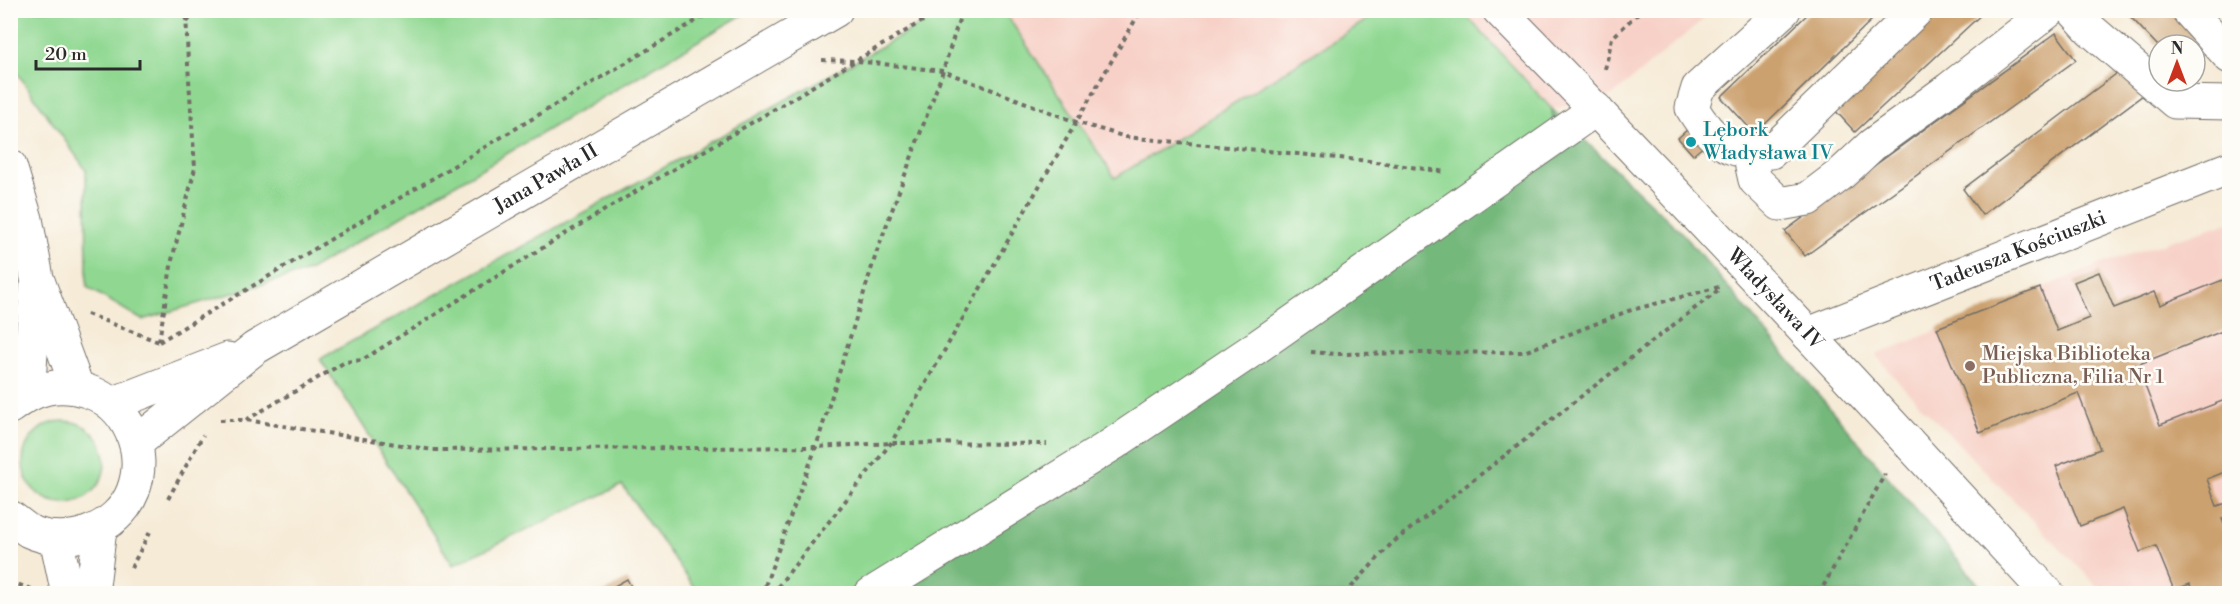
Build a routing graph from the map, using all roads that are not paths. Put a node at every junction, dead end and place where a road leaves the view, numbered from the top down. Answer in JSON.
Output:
{"nodes":[{"id":1,"x":836,"y":10,"type":"edge"},
{"id":2,"x":1499,"y":10,"type":"edge"},
{"id":3,"x":1784,"y":10,"type":"edge"},
{"id":4,"x":1917,"y":10,"type":"edge"},
{"id":5,"x":2050,"y":10,"type":"edge"},
{"id":6,"x":2073,"y":10,"type":"edge"},
{"id":7,"x":2188,"y":10,"type":"edge"},
{"id":8,"x":2229,"y":57,"type":"edge"},
{"id":9,"x":2229,"y":104,"type":"edge"},
{"id":10,"x":1596,"y":109,"type":"junction"},
{"id":11,"x":1749,"y":153,"type":"junction"},
{"id":12,"x":10,"y":166,"type":"edge"},
{"id":13,"x":2229,"y":168,"type":"edge"},
{"id":14,"x":37,"y":278,"type":"junction"},
{"id":15,"x":1808,"y":334,"type":"junction"},
{"id":16,"x":255,"y":348,"type":"junction"},
{"id":17,"x":77,"y":387,"type":"junction"},
{"id":18,"x":19,"y":401,"type":"edge"},
{"id":19,"x":112,"y":405,"type":"junction"},
{"id":20,"x":136,"y":443,"type":"junction"},
{"id":21,"x":10,"y":517,"type":"edge"},
{"id":22,"x":100,"y":529,"type":"junction"},
{"id":23,"x":56,"y":538,"type":"junction"},
{"id":24,"x":68,"y":594,"type":"edge"},
{"id":25,"x":92,"y":594,"type":"edge"},
{"id":26,"x":871,"y":594,"type":"edge"},
{"id":27,"x":2048,"y":594,"type":"edge"}],
"edges":[{"from":1,"to":16,"type":"street","name":"Jana Pawła II"},
{"from":2,"to":10,"type":"street","name":"Władysława IV"},
{"from":3,"to":11,"type":"street"},
{"from":4,"to":11,"type":"street"},
{"from":5,"to":11,"type":"street"},
{"from":6,"to":9,"type":"street"},
{"from":7,"to":8,"type":"street"},
{"from":10,"to":15,"type":"street","name":"Władysława IV"},
{"from":10,"to":26,"type":"street"},
{"from":12,"to":14,"type":"street"},
{"from":13,"to":15,"type":"street","name":"Tadeusza Kościuszki"},
{"from":14,"to":17,"type":"street"},
{"from":14,"to":18,"type":"street"},
{"from":15,"to":27,"type":"street","name":"Władysława IV"},
{"from":16,"to":19,"type":"street","name":"Jana Pawła II"},
{"from":16,"to":20,"type":"street","name":"Jana Pawła II"},
{"from":17,"to":18,"type":"street"},
{"from":17,"to":19,"type":"street"},
{"from":19,"to":20,"type":"street"},
{"from":20,"to":22,"type":"street"},
{"from":21,"to":23,"type":"street"},
{"from":22,"to":23,"type":"street"},
{"from":22,"to":25,"type":"street"},
{"from":23,"to":24,"type":"street"}]}
